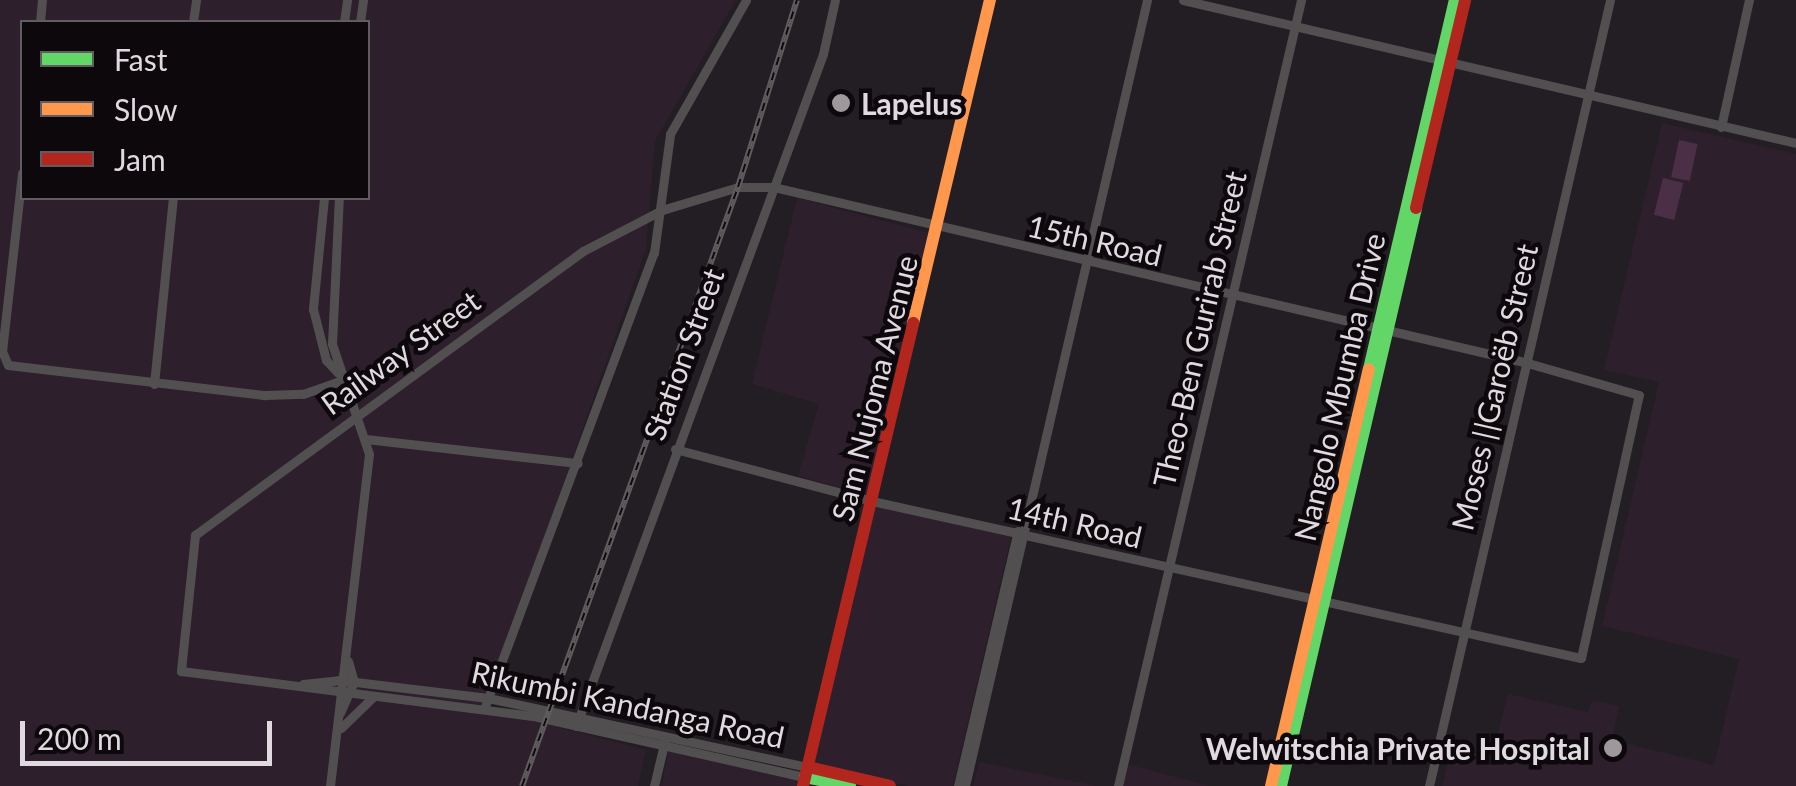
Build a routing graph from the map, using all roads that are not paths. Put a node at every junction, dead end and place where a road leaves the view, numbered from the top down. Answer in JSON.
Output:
{"nodes":[{"id":1,"x":746,"y":0,"type":"edge"},
{"id":2,"x":836,"y":0,"type":"edge"},
{"id":3,"x":990,"y":0,"type":"edge"},
{"id":4,"x":1147,"y":0,"type":"edge"},
{"id":5,"x":1183,"y":0,"type":"edge"},
{"id":6,"x":1301,"y":0,"type":"edge"},
{"id":7,"x":1455,"y":0,"type":"edge"},
{"id":8,"x":1466,"y":0,"type":"edge"},
{"id":9,"x":1610,"y":0,"type":"edge"},
{"id":10,"x":1749,"y":0,"type":"edge"},
{"id":11,"x":1295,"y":24,"type":"junction"},
{"id":12,"x":1446,"y":61,"type":"junction"},
{"id":13,"x":1586,"y":96,"type":"junction"},
{"id":14,"x":1721,"y":126,"type":"junction"},
{"id":15,"x":1796,"y":143,"type":"edge"},
{"id":16,"x":774,"y":187,"type":"junction"},
{"id":17,"x":20,"y":191,"type":"edge"},
{"id":18,"x":173,"y":200,"type":"edge"},
{"id":19,"x":324,"y":200,"type":"edge"},
{"id":20,"x":340,"y":200,"type":"edge"},
{"id":21,"x":662,"y":210,"type":"junction"},
{"id":22,"x":938,"y":230,"type":"junction"},
{"id":23,"x":1083,"y":263,"type":"junction"},
{"id":24,"x":1232,"y":296,"type":"junction"},
{"id":25,"x":1382,"y":332,"type":"junction"},
{"id":26,"x":2,"y":351,"type":"edge"},
{"id":27,"x":1524,"y":362,"type":"junction"},
{"id":28,"x":341,"y":377,"type":"junction"},
{"id":29,"x":154,"y":384,"type":"junction"},
{"id":30,"x":357,"y":414,"type":"junction"},
{"id":31,"x":366,"y":439,"type":"junction"},
{"id":32,"x":675,"y":449,"type":"junction"},
{"id":33,"x":578,"y":463,"type":"junction"},
{"id":34,"x":872,"y":501,"type":"junction"},
{"id":35,"x":1021,"y":534,"type":"junction"},
{"id":36,"x":1168,"y":569,"type":"junction"},
{"id":37,"x":1318,"y":604,"type":"junction"},
{"id":38,"x":1465,"y":634,"type":"junction"},
{"id":39,"x":348,"y":661,"type":"junction"},
{"id":40,"x":339,"y":680,"type":"junction"},
{"id":41,"x":354,"y":682,"type":"junction"},
{"id":42,"x":303,"y":684,"type":"junction"},
{"id":43,"x":338,"y":693,"type":"junction"},
{"id":44,"x":352,"y":694,"type":"junction"},
{"id":45,"x":375,"y":697,"type":"junction"},
{"id":46,"x":486,"y":704,"type":"junction"},
{"id":47,"x":340,"y":713,"type":"junction"},
{"id":48,"x":578,"y":721,"type":"junction"},
{"id":49,"x":338,"y":733,"type":"junction"},
{"id":50,"x":666,"y":740,"type":"junction"},
{"id":51,"x":805,"y":776,"type":"edge"},
{"id":52,"x":333,"y":783,"type":"edge"},
{"id":53,"x":654,"y":786,"type":"edge"},
{"id":54,"x":850,"y":786,"type":"edge"},
{"id":55,"x":890,"y":786,"type":"edge"},
{"id":56,"x":962,"y":786,"type":"edge"},
{"id":57,"x":1118,"y":786,"type":"edge"},
{"id":58,"x":1271,"y":786,"type":"edge"},
{"id":59,"x":1282,"y":786,"type":"edge"},
{"id":60,"x":1429,"y":786,"type":"edge"}],
"edges":[{"from":1,"to":21,"type":"street"},
{"from":2,"to":16,"type":"street","name":"Station Street"},
{"from":3,"to":22,"type":"street","name":"Sam Nujoma Avenue"},
{"from":4,"to":23,"type":"street"},
{"from":5,"to":11,"type":"street"},
{"from":6,"to":11,"type":"street","name":"Theo-Ben Gurirab Street"},
{"from":7,"to":12,"type":"street","name":"Nangolo Mbumba Drive"},
{"from":8,"to":12,"type":"street","name":"Nangolo Mbumba Drive"},
{"from":9,"to":13,"type":"street","name":"Moses ǁGaroëb Street"},
{"from":10,"to":14,"type":"street"},
{"from":11,"to":12,"type":"street"},
{"from":11,"to":24,"type":"street","name":"Theo-Ben Gurirab Street"},
{"from":12,"to":13,"type":"street"},
{"from":12,"to":25,"type":"street","name":"Nangolo Mbumba Drive"},
{"from":13,"to":14,"type":"street"},
{"from":13,"to":27,"type":"street","name":"Moses ǁGaroëb Street"},
{"from":14,"to":15,"type":"street"},
{"from":16,"to":21,"type":"street","name":"Railway Street"},
{"from":16,"to":22,"type":"street","name":"15th Road"},
{"from":16,"to":32,"type":"street","name":"Station Street"},
{"from":17,"to":26,"type":"street"},
{"from":18,"to":29,"type":"street"},
{"from":19,"to":28,"type":"street"},
{"from":20,"to":28,"type":"street"},
{"from":21,"to":30,"type":"street","name":"Railway Street"},
{"from":21,"to":33,"type":"street"},
{"from":22,"to":23,"type":"street","name":"15th Road"},
{"from":22,"to":34,"type":"street","name":"Sam Nujoma Avenue"},
{"from":23,"to":24,"type":"street","name":"15th Road"},
{"from":23,"to":35,"type":"street"},
{"from":24,"to":25,"type":"street","name":"15th Road"},
{"from":24,"to":36,"type":"street","name":"Theo-Ben Gurirab Street"},
{"from":25,"to":27,"type":"street","name":"15th Road"},
{"from":25,"to":37,"type":"street","name":"Nangolo Mbumba Drive"},
{"from":26,"to":29,"type":"street"},
{"from":27,"to":38,"type":"street","name":"Moses ǁGaroëb Street"},
{"from":27,"to":38,"type":"street","name":"15th Road"},
{"from":28,"to":29,"type":"street"},
{"from":28,"to":30,"type":"street"},
{"from":30,"to":31,"type":"street"},
{"from":30,"to":42,"type":"street","name":"Railway Street"},
{"from":31,"to":33,"type":"street"},
{"from":31,"to":39,"type":"street"},
{"from":32,"to":34,"type":"street","name":"14th Road"},
{"from":32,"to":48,"type":"street","name":"Station Street"},
{"from":33,"to":46,"type":"street"},
{"from":34,"to":35,"type":"street","name":"14th Road"},
{"from":34,"to":51,"type":"street","name":"Sam Nujoma Avenue"},
{"from":35,"to":36,"type":"street","name":"14th Road"},
{"from":35,"to":56,"type":"street"},
{"from":36,"to":37,"type":"street","name":"14th Road"},
{"from":36,"to":57,"type":"street","name":"Theo-Ben Gurirab Street"},
{"from":37,"to":38,"type":"street","name":"14th Road"},
{"from":37,"to":58,"type":"street","name":"Nangolo Mbumba Drive"},
{"from":37,"to":59,"type":"street","name":"Nangolo Mbumba Drive"},
{"from":38,"to":60,"type":"street","name":"Moses ǁGaroëb Street"},
{"from":39,"to":40,"type":"street"},
{"from":39,"to":41,"type":"street"},
{"from":40,"to":41,"type":"street","name":"Rikumbi Kandanga Road"},
{"from":40,"to":42,"type":"street"},
{"from":40,"to":43,"type":"street"},
{"from":41,"to":44,"type":"street"},
{"from":41,"to":46,"type":"street","name":"Rikumbi Kandanga Road"},
{"from":42,"to":43,"type":"street"},
{"from":43,"to":44,"type":"street","name":"Rikumbi Kandanga Road"},
{"from":43,"to":47,"type":"street"},
{"from":44,"to":45,"type":"street","name":"Rikumbi Kandanga Road"},
{"from":44,"to":47,"type":"street"},
{"from":45,"to":46,"type":"street","name":"Rikumbi Kandanga Road"},
{"from":45,"to":49,"type":"street"},
{"from":46,"to":48,"type":"street","name":"Rikumbi Kandanga Road"},
{"from":47,"to":49,"type":"street"},
{"from":48,"to":50,"type":"street","name":"Rikumbi Kandanga Road"},
{"from":49,"to":52,"type":"street"},
{"from":50,"to":51,"type":"street","name":"Rikumbi Kandanga Road"},
{"from":50,"to":53,"type":"street"},
{"from":51,"to":54,"type":"street","name":"Rikumbi Kandanga Road"},
{"from":51,"to":55,"type":"street","name":"Rikumbi Kandanga Road"}]}
